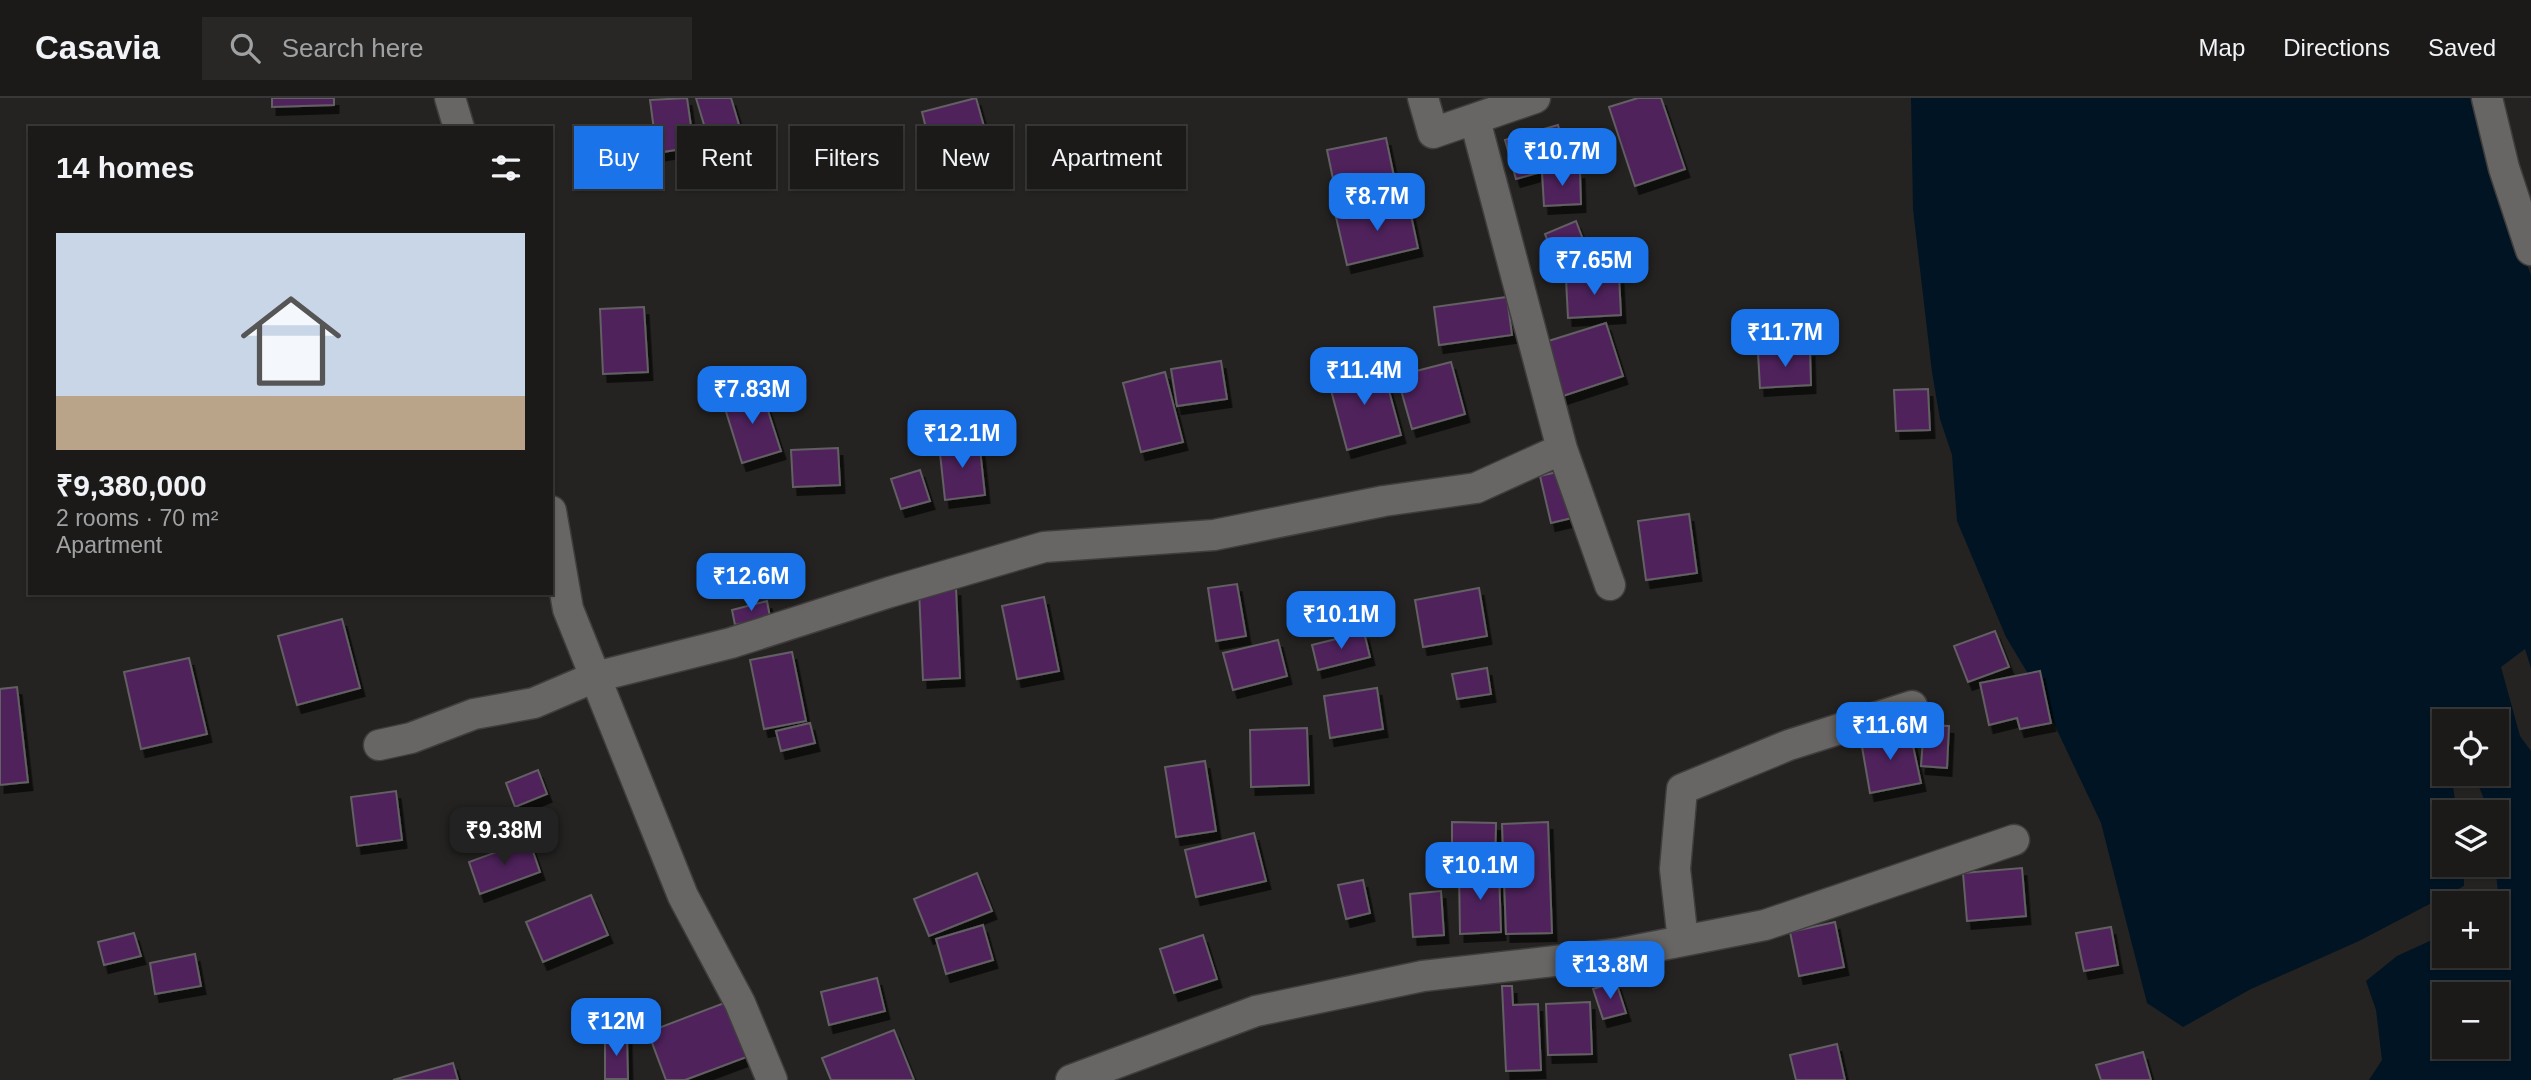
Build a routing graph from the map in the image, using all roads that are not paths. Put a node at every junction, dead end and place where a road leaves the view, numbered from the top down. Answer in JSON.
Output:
{"nodes":[{"id":1,"x":450,"y":98,"type":"edge"},
{"id":2,"x":1423,"y":98,"type":"edge"},
{"id":3,"x":1535,"y":98,"type":"edge"},
{"id":4,"x":2487,"y":98,"type":"edge"},
{"id":5,"x":1475,"y":120,"type":"junction"},
{"id":6,"x":458,"y":126,"type":"edge"},
{"id":7,"x":2531,"y":250,"type":"edge"},
{"id":8,"x":1562,"y":449,"type":"junction"},
{"id":9,"x":553,"y":523,"type":"edge"},
{"id":10,"x":1610,"y":585,"type":"dead end"},
{"id":11,"x":596,"y":677,"type":"junction"},
{"id":12,"x":1912,"y":706,"type":"dead end"},
{"id":13,"x":379,"y":745,"type":"dead end"},
{"id":14,"x":2014,"y":840,"type":"dead end"},
{"id":15,"x":1683,"y":942,"type":"junction"},
{"id":16,"x":772,"y":1080,"type":"edge"},
{"id":17,"x":1071,"y":1080,"type":"edge"}],
"edges":[{"from":1,"to":6,"type":"street"},
{"from":2,"to":5,"type":"street"},
{"from":3,"to":5,"type":"street"},
{"from":4,"to":7,"type":"street"},
{"from":5,"to":8,"type":"street"},
{"from":8,"to":10,"type":"street"},
{"from":8,"to":11,"type":"street"},
{"from":9,"to":11,"type":"street"},
{"from":11,"to":13,"type":"street"},
{"from":11,"to":16,"type":"street"},
{"from":12,"to":15,"type":"street"},
{"from":14,"to":15,"type":"street"},
{"from":15,"to":17,"type":"street"}]}
